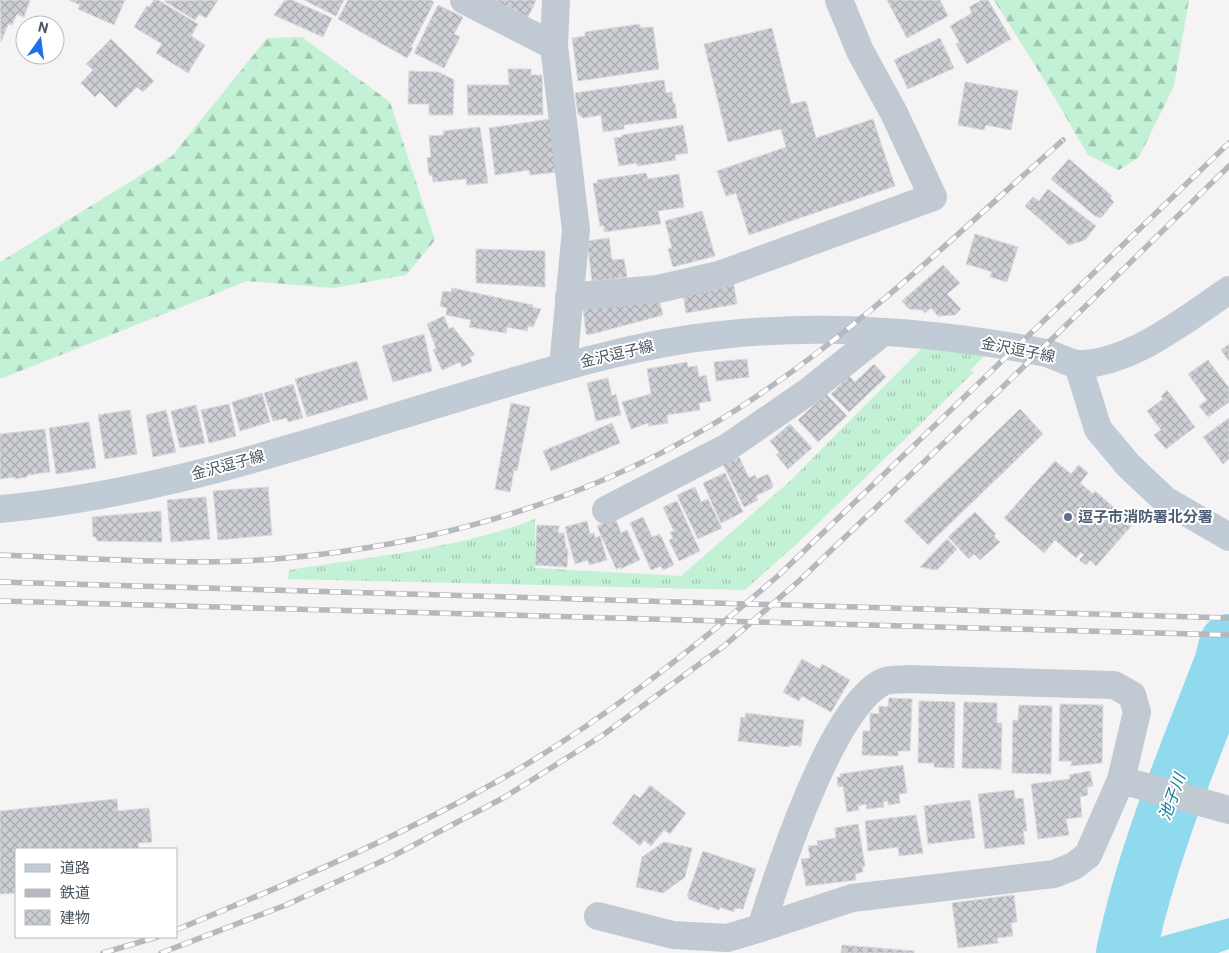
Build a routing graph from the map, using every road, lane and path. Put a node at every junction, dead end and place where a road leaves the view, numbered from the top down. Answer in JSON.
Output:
{"nodes":[{"id":1,"x":464,"y":0,"type":"edge"},
{"id":2,"x":556,"y":0,"type":"edge"},
{"id":3,"x":839,"y":0,"type":"edge"},
{"id":4,"x":554,"y":46,"type":"junction"},
{"id":5,"x":1229,"y":290,"type":"edge"},
{"id":6,"x":569,"y":296,"type":"junction"},
{"id":7,"x":883,"y":332,"type":"junction"},
{"id":8,"x":1078,"y":365,"type":"junction"},
{"id":9,"x":563,"y":367,"type":"junction"},
{"id":10,"x":0,"y":509,"type":"edge"},
{"id":11,"x":606,"y":510,"type":"dead end"},
{"id":12,"x":1223,"y":534,"type":"edge"},
{"id":13,"x":1121,"y":780,"type":"junction"},
{"id":14,"x":1229,"y":810,"type":"edge"},
{"id":15,"x":598,"y":916,"type":"dead end"},
{"id":16,"x":761,"y":928,"type":"junction"}],
"edges":[{"from":1,"to":4,"type":"street"},
{"from":2,"to":4,"type":"street"},
{"from":3,"to":6,"type":"street"},
{"from":4,"to":6,"type":"street"},
{"from":5,"to":8,"type":"main road","name":"金沢逗子線"},
{"from":6,"to":9,"type":"street"},
{"from":7,"to":8,"type":"main road","name":"金沢逗子線"},
{"from":7,"to":9,"type":"main road","name":"金沢逗子線"},
{"from":7,"to":11,"type":"street"},
{"from":8,"to":12,"type":"main road"},
{"from":9,"to":10,"type":"main road","name":"金沢逗子線"},
{"from":13,"to":14,"type":"street"},
{"from":13,"to":16,"type":"street"},
{"from":13,"to":16,"type":"street"},
{"from":15,"to":16,"type":"street"}]}
